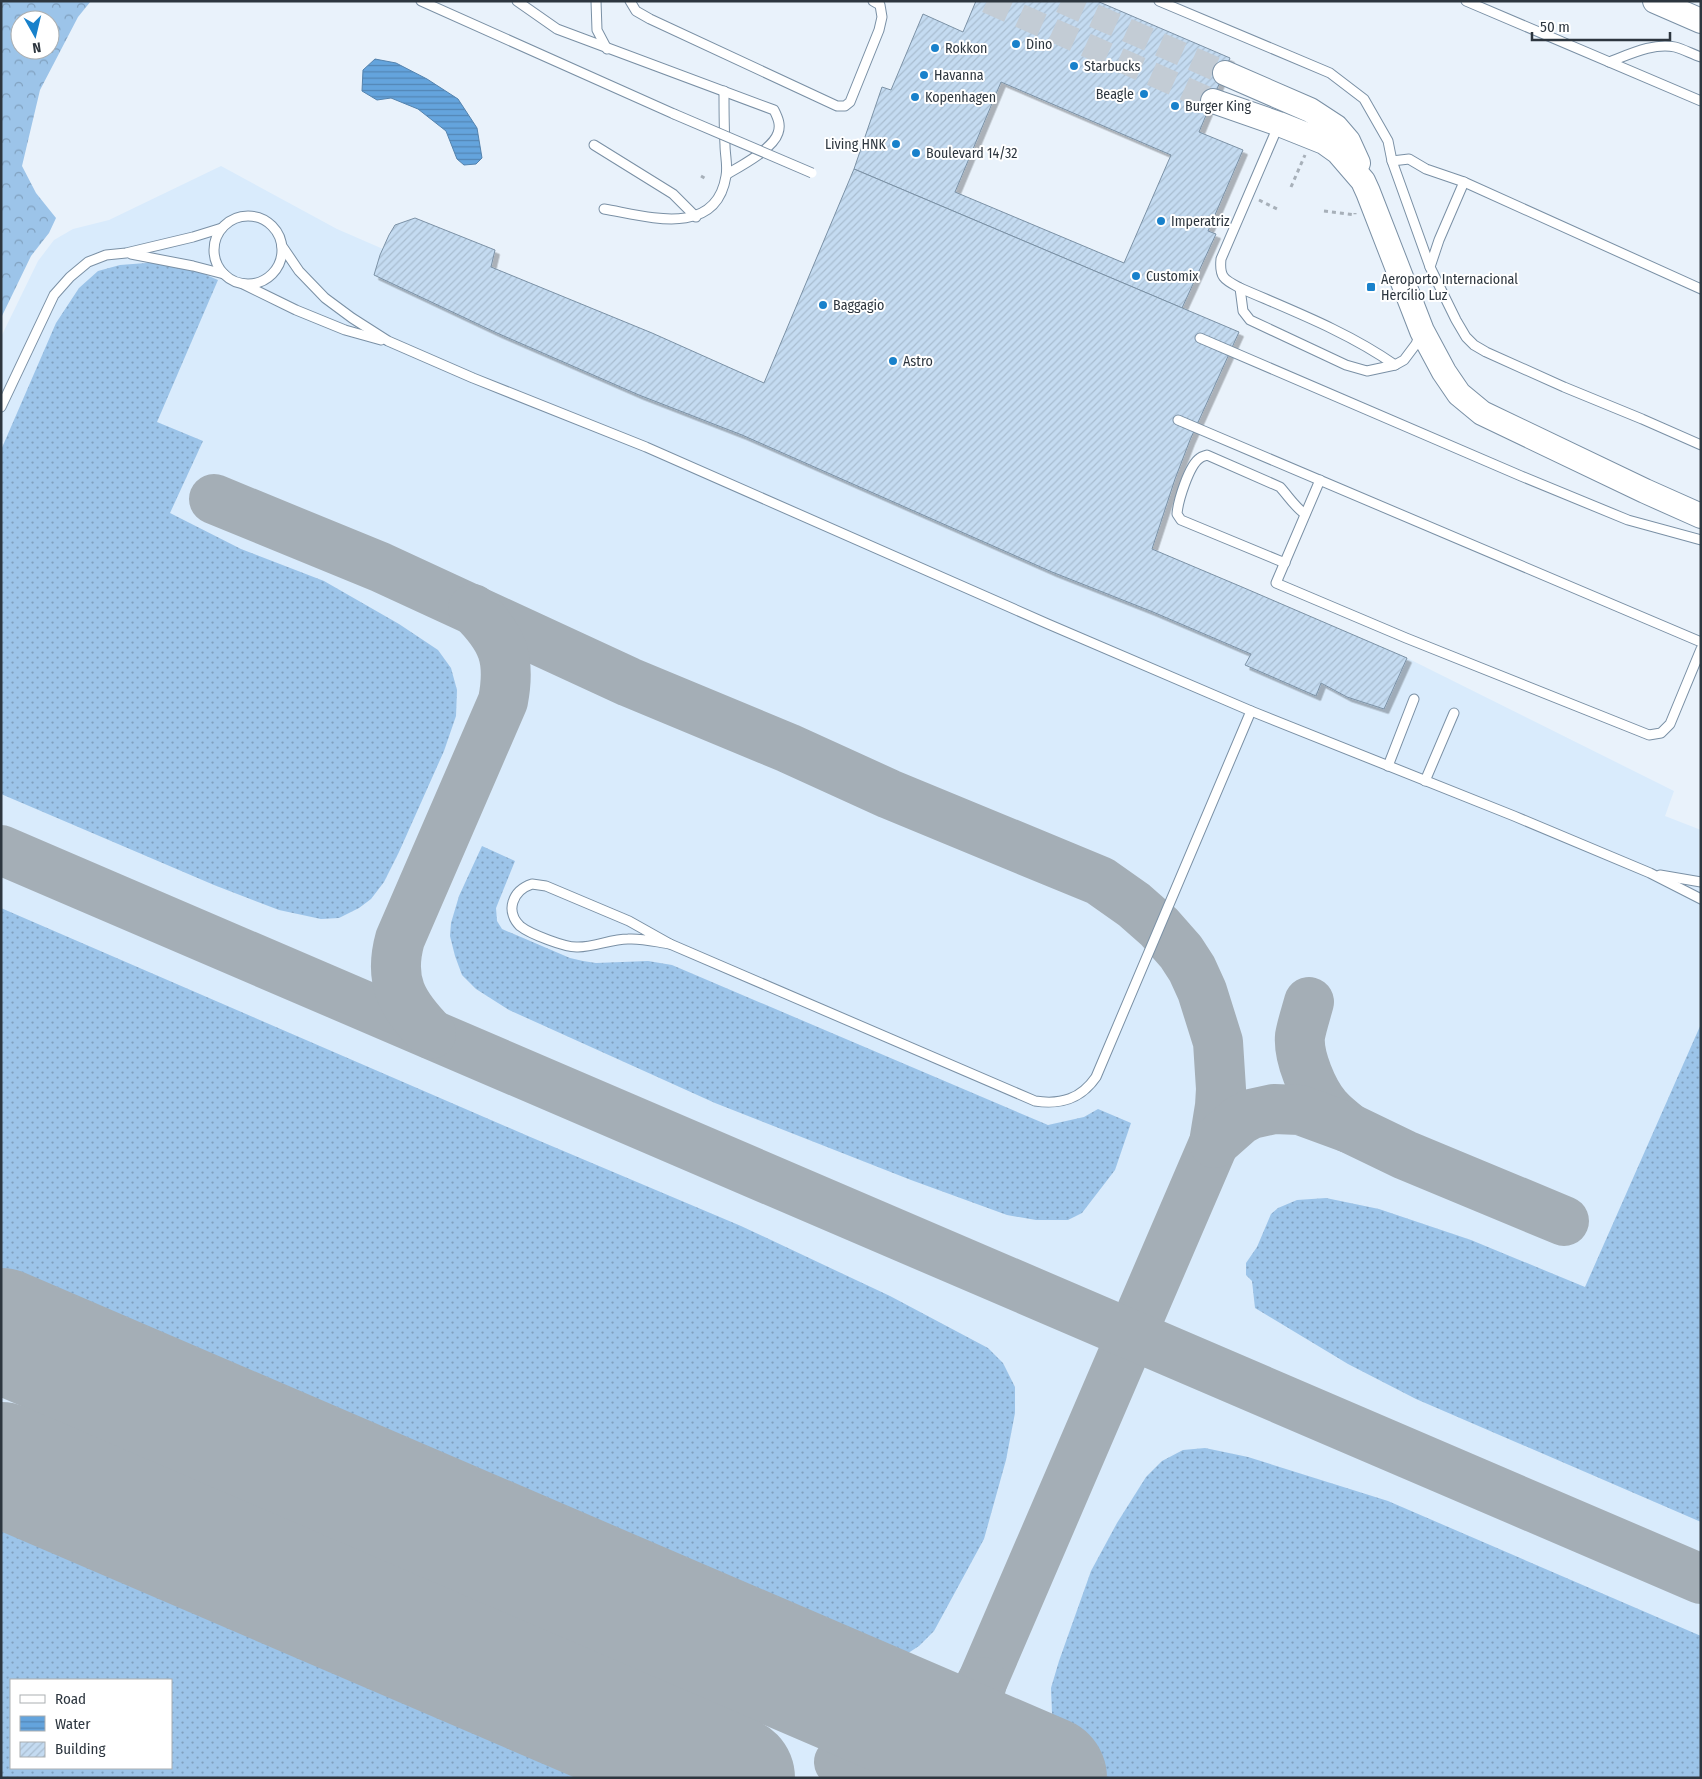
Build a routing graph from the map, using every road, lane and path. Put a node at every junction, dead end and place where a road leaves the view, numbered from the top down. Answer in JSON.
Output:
{"nodes":[{"id":1,"x":421,"y":1,"type":"edge"},
{"id":2,"x":517,"y":1,"type":"edge"},
{"id":3,"x":596,"y":1,"type":"edge"},
{"id":4,"x":630,"y":1,"type":"edge"},
{"id":5,"x":873,"y":1,"type":"edge"},
{"id":6,"x":1160,"y":1,"type":"edge"},
{"id":7,"x":1466,"y":1,"type":"edge"},
{"id":8,"x":1655,"y":1,"type":"edge"},
{"id":9,"x":1701,"y":21,"type":"edge"},
{"id":10,"x":607,"y":49,"type":"junction"},
{"id":11,"x":1701,"y":58,"type":"edge"},
{"id":12,"x":1609,"y":62,"type":"junction"},
{"id":13,"x":1226,"y":73,"type":"tunnel mouth"},
{"id":14,"x":724,"y":91,"type":"junction"},
{"id":15,"x":1214,"y":101,"type":"tunnel mouth"},
{"id":16,"x":1701,"y":101,"type":"edge"},
{"id":17,"x":1279,"y":124,"type":"junction"},
{"id":18,"x":1312,"y":137,"type":"junction"},
{"id":19,"x":594,"y":145,"type":"dead end"},
{"id":20,"x":1392,"y":161,"type":"junction"},
{"id":21,"x":812,"y":173,"type":"dead end"},
{"id":22,"x":726,"y":174,"type":"junction"},
{"id":23,"x":701,"y":176,"type":"dead end"},
{"id":24,"x":706,"y":179,"type":"dead end"},
{"id":25,"x":1362,"y":181,"type":"junction"},
{"id":26,"x":1464,"y":182,"type":"junction"},
{"id":27,"x":1291,"y":187,"type":"dead end"},
{"id":28,"x":1249,"y":195,"type":"junction"},
{"id":29,"x":604,"y":209,"type":"dead end"},
{"id":30,"x":1277,"y":209,"type":"dead end"},
{"id":31,"x":696,"y":217,"type":"junction"},
{"id":32,"x":222,"y":228,"type":"junction"},
{"id":33,"x":282,"y":246,"type":"junction"},
{"id":34,"x":126,"y":253,"type":"junction"},
{"id":35,"x":1430,"y":267,"type":"junction"},
{"id":36,"x":224,"y":274,"type":"junction"},
{"id":37,"x":240,"y":283,"type":"junction"},
{"id":38,"x":1240,"y":288,"type":"junction"},
{"id":39,"x":1701,"y":289,"type":"edge"},
{"id":40,"x":1422,"y":331,"type":"junction"},
{"id":41,"x":1200,"y":338,"type":"dead end"},
{"id":42,"x":388,"y":341,"type":"junction"},
{"id":43,"x":1395,"y":365,"type":"junction"},
{"id":44,"x":1,"y":407,"type":"edge"},
{"id":45,"x":1178,"y":420,"type":"dead end"},
{"id":46,"x":1701,"y":445,"type":"edge"},
{"id":47,"x":1320,"y":480,"type":"junction"},
{"id":48,"x":1306,"y":514,"type":"junction"},
{"id":49,"x":1701,"y":516,"type":"edge"},
{"id":50,"x":1701,"y":540,"type":"edge"},
{"id":51,"x":1284,"y":563,"type":"junction"},
{"id":52,"x":1701,"y":642,"type":"edge"},
{"id":53,"x":1701,"y":649,"type":"edge"},
{"id":54,"x":1414,"y":699,"type":"dead end"},
{"id":55,"x":1251,"y":711,"type":"junction"},
{"id":56,"x":1454,"y":714,"type":"dead end"},
{"id":57,"x":1388,"y":766,"type":"junction"},
{"id":58,"x":1425,"y":781,"type":"junction"},
{"id":59,"x":1650,"y":873,"type":"junction"},
{"id":60,"x":1701,"y":882,"type":"edge"},
{"id":61,"x":1701,"y":899,"type":"edge"},
{"id":62,"x":670,"y":944,"type":"junction"}],
"edges":[{"from":1,"to":21,"type":"lane","bridge":true},
{"from":2,"to":10,"type":"lane"},
{"from":3,"to":10,"type":"lane"},
{"from":4,"to":5,"type":"lane"},
{"from":6,"to":20,"type":"lane"},
{"from":7,"to":12,"type":"lane"},
{"from":8,"to":9,"type":"main road"},
{"from":10,"to":14,"type":"lane"},
{"from":11,"to":12,"type":"lane"},
{"from":12,"to":16,"type":"lane"},
{"from":13,"to":25,"type":"main road"},
{"from":14,"to":22,"type":"lane"},
{"from":14,"to":22,"type":"lane"},
{"from":15,"to":17,"type":"main road"},
{"from":17,"to":18,"type":"main road"},
{"from":17,"to":28,"type":"lane"},
{"from":18,"to":25,"type":"main road"},
{"from":18,"to":27,"type":"path"},
{"from":19,"to":31,"type":"lane"},
{"from":20,"to":26,"type":"lane"},
{"from":20,"to":35,"type":"lane"},
{"from":22,"to":31,"type":"lane"},
{"from":23,"to":24,"type":"path"},
{"from":25,"to":40,"type":"main road"},
{"from":26,"to":35,"type":"lane"},
{"from":26,"to":39,"type":"lane"},
{"from":28,"to":30,"type":"path"},
{"from":28,"to":38,"type":"lane"},
{"from":29,"to":31,"type":"lane"},
{"from":32,"to":33,"type":"lane"},
{"from":32,"to":34,"type":"lane"},
{"from":32,"to":36,"type":"lane"},
{"from":33,"to":37,"type":"lane"},
{"from":33,"to":42,"type":"lane"},
{"from":34,"to":36,"type":"lane"},
{"from":34,"to":44,"type":"lane"},
{"from":35,"to":46,"type":"lane"},
{"from":36,"to":37,"type":"lane"},
{"from":37,"to":42,"type":"lane"},
{"from":38,"to":43,"type":"lane"},
{"from":38,"to":43,"type":"lane"},
{"from":40,"to":43,"type":"lane"},
{"from":40,"to":49,"type":"main road"},
{"from":41,"to":50,"type":"lane"},
{"from":42,"to":55,"type":"lane"},
{"from":45,"to":47,"type":"lane"},
{"from":47,"to":48,"type":"lane"},
{"from":47,"to":52,"type":"lane"},
{"from":48,"to":51,"type":"lane"},
{"from":48,"to":51,"type":"lane"},
{"from":51,"to":53,"type":"lane"},
{"from":54,"to":57,"type":"lane"},
{"from":55,"to":57,"type":"lane"},
{"from":55,"to":62,"type":"lane"},
{"from":56,"to":58,"type":"lane"},
{"from":57,"to":58,"type":"lane"},
{"from":58,"to":59,"type":"lane"},
{"from":59,"to":60,"type":"lane"},
{"from":59,"to":61,"type":"lane"},
{"from":62,"to":62,"type":"lane"}]}
